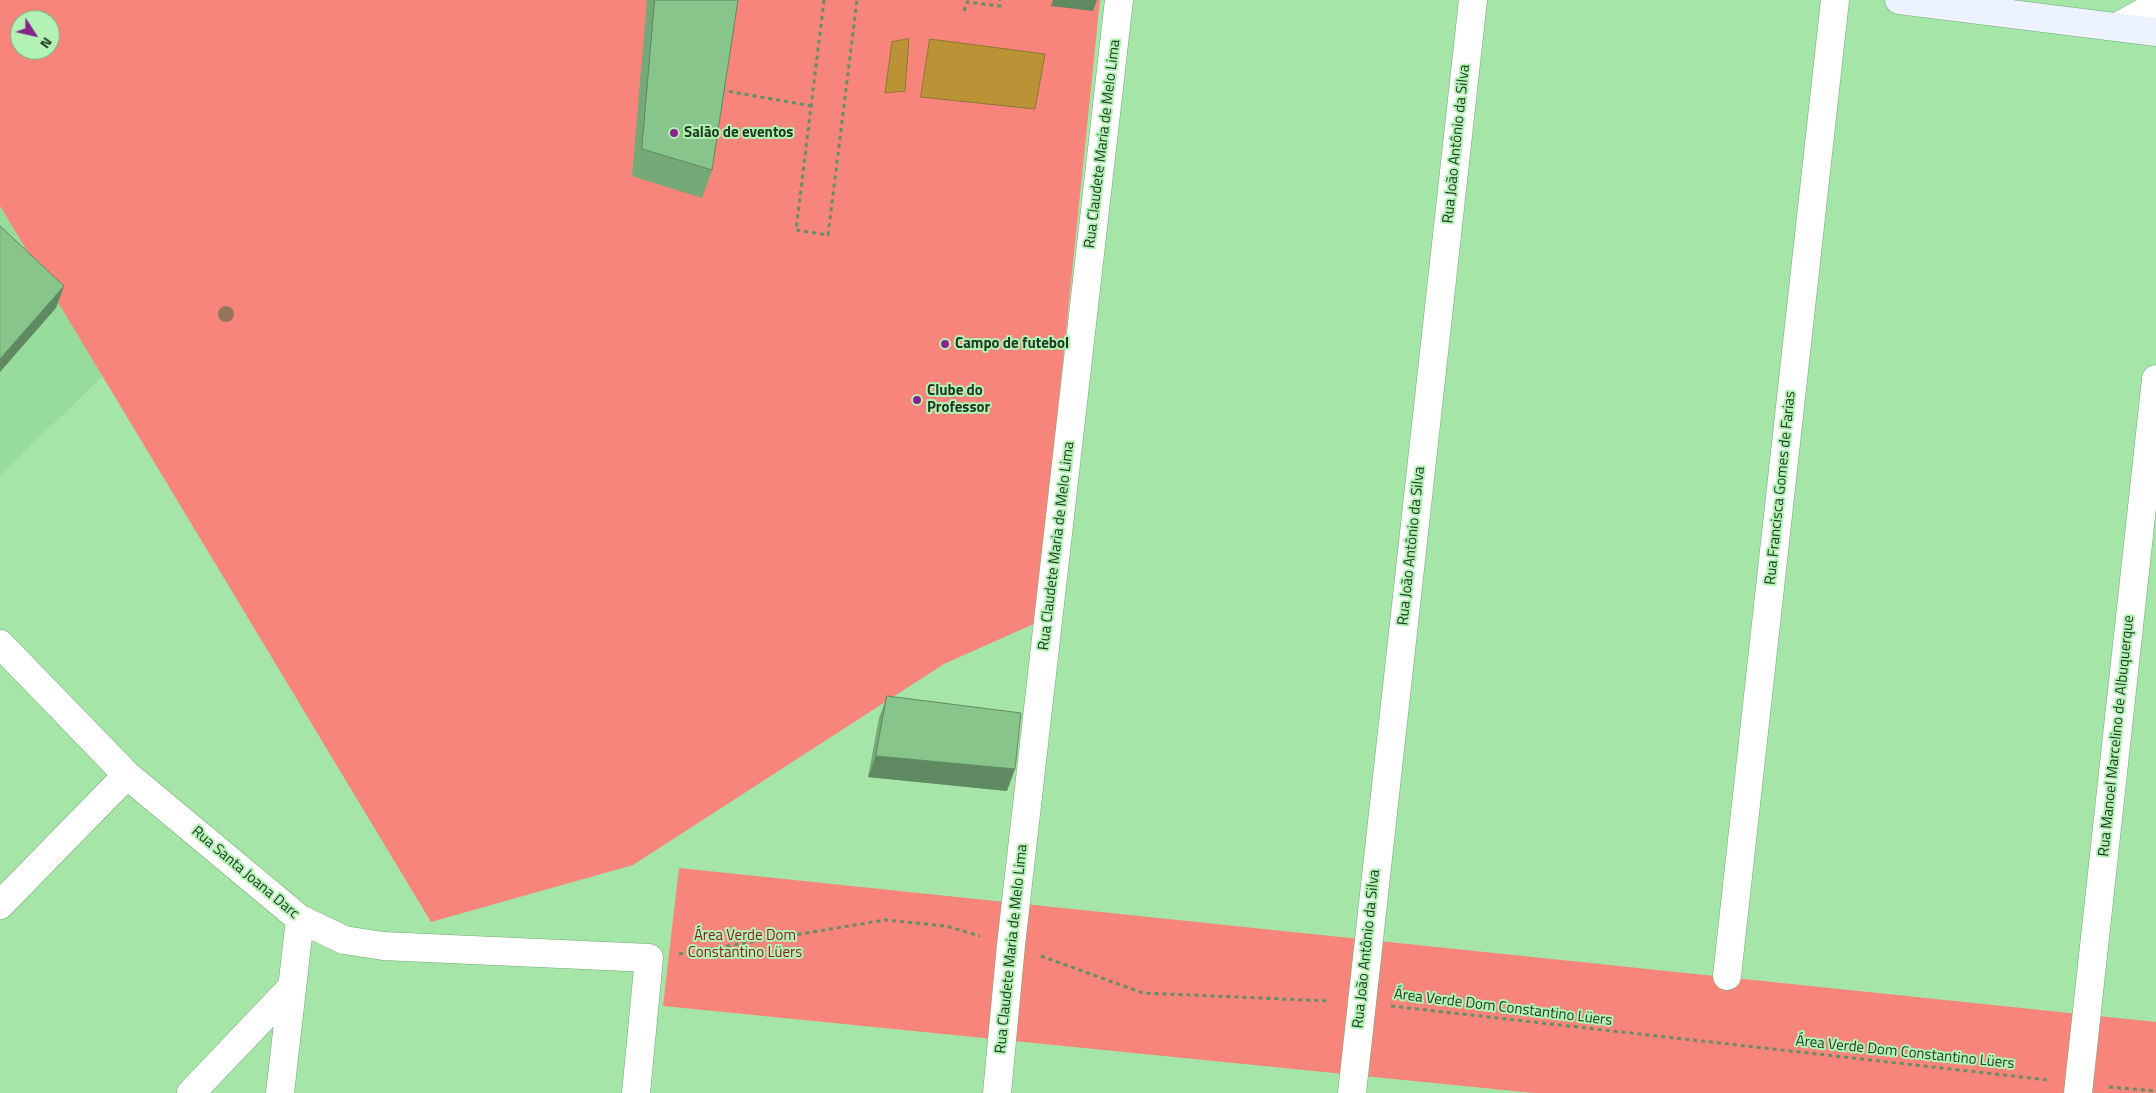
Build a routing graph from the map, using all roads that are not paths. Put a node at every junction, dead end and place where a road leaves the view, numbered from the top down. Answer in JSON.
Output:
{"nodes":[{"id":1,"x":1119,"y":0,"type":"edge"},
{"id":2,"x":1473,"y":0,"type":"edge"},
{"id":3,"x":1835,"y":0,"type":"edge"},
{"id":4,"x":1900,"y":0,"type":"edge"},
{"id":5,"x":2156,"y":5,"type":"edge"},
{"id":6,"x":2119,"y":26,"type":"junction"},
{"id":7,"x":2156,"y":32,"type":"edge"},
{"id":8,"x":2156,"y":379,"type":"edge"},
{"id":9,"x":0,"y":644,"type":"edge"},
{"id":10,"x":128,"y":775,"type":"junction"},
{"id":11,"x":0,"y":905,"type":"edge"},
{"id":12,"x":300,"y":919,"type":"junction"},
{"id":13,"x":1727,"y":976,"type":"dead end"},
{"id":14,"x":292,"y":987,"type":"junction"},
{"id":15,"x":2078,"y":1088,"type":"edge"},
{"id":16,"x":191,"y":1093,"type":"edge"},
{"id":17,"x":280,"y":1093,"type":"edge"},
{"id":18,"x":636,"y":1093,"type":"edge"},
{"id":19,"x":997,"y":1093,"type":"edge"},
{"id":20,"x":1352,"y":1093,"type":"edge"}],
"edges":[{"from":1,"to":19,"type":"street","name":"Rua Claudete Maria de Melo Lima"},
{"from":2,"to":20,"type":"street","name":"Rua João Antônio da Silva"},
{"from":3,"to":13,"type":"street","name":"Rua Francisca Gomes de Farias"},
{"from":4,"to":6,"type":"street"},
{"from":5,"to":6,"type":"street"},
{"from":6,"to":7,"type":"street"},
{"from":8,"to":15,"type":"street","name":"Rua Manoel Marcelino de Albuquerque"},
{"from":9,"to":10,"type":"street","name":"Rua Santa Joana Darc"},
{"from":10,"to":11,"type":"street"},
{"from":10,"to":12,"type":"street","name":"Rua Santa Joana Darc"},
{"from":12,"to":14,"type":"street"},
{"from":12,"to":18,"type":"street","name":"Rua Santa Joana Darc"},
{"from":14,"to":16,"type":"street"},
{"from":14,"to":17,"type":"street"}]}
